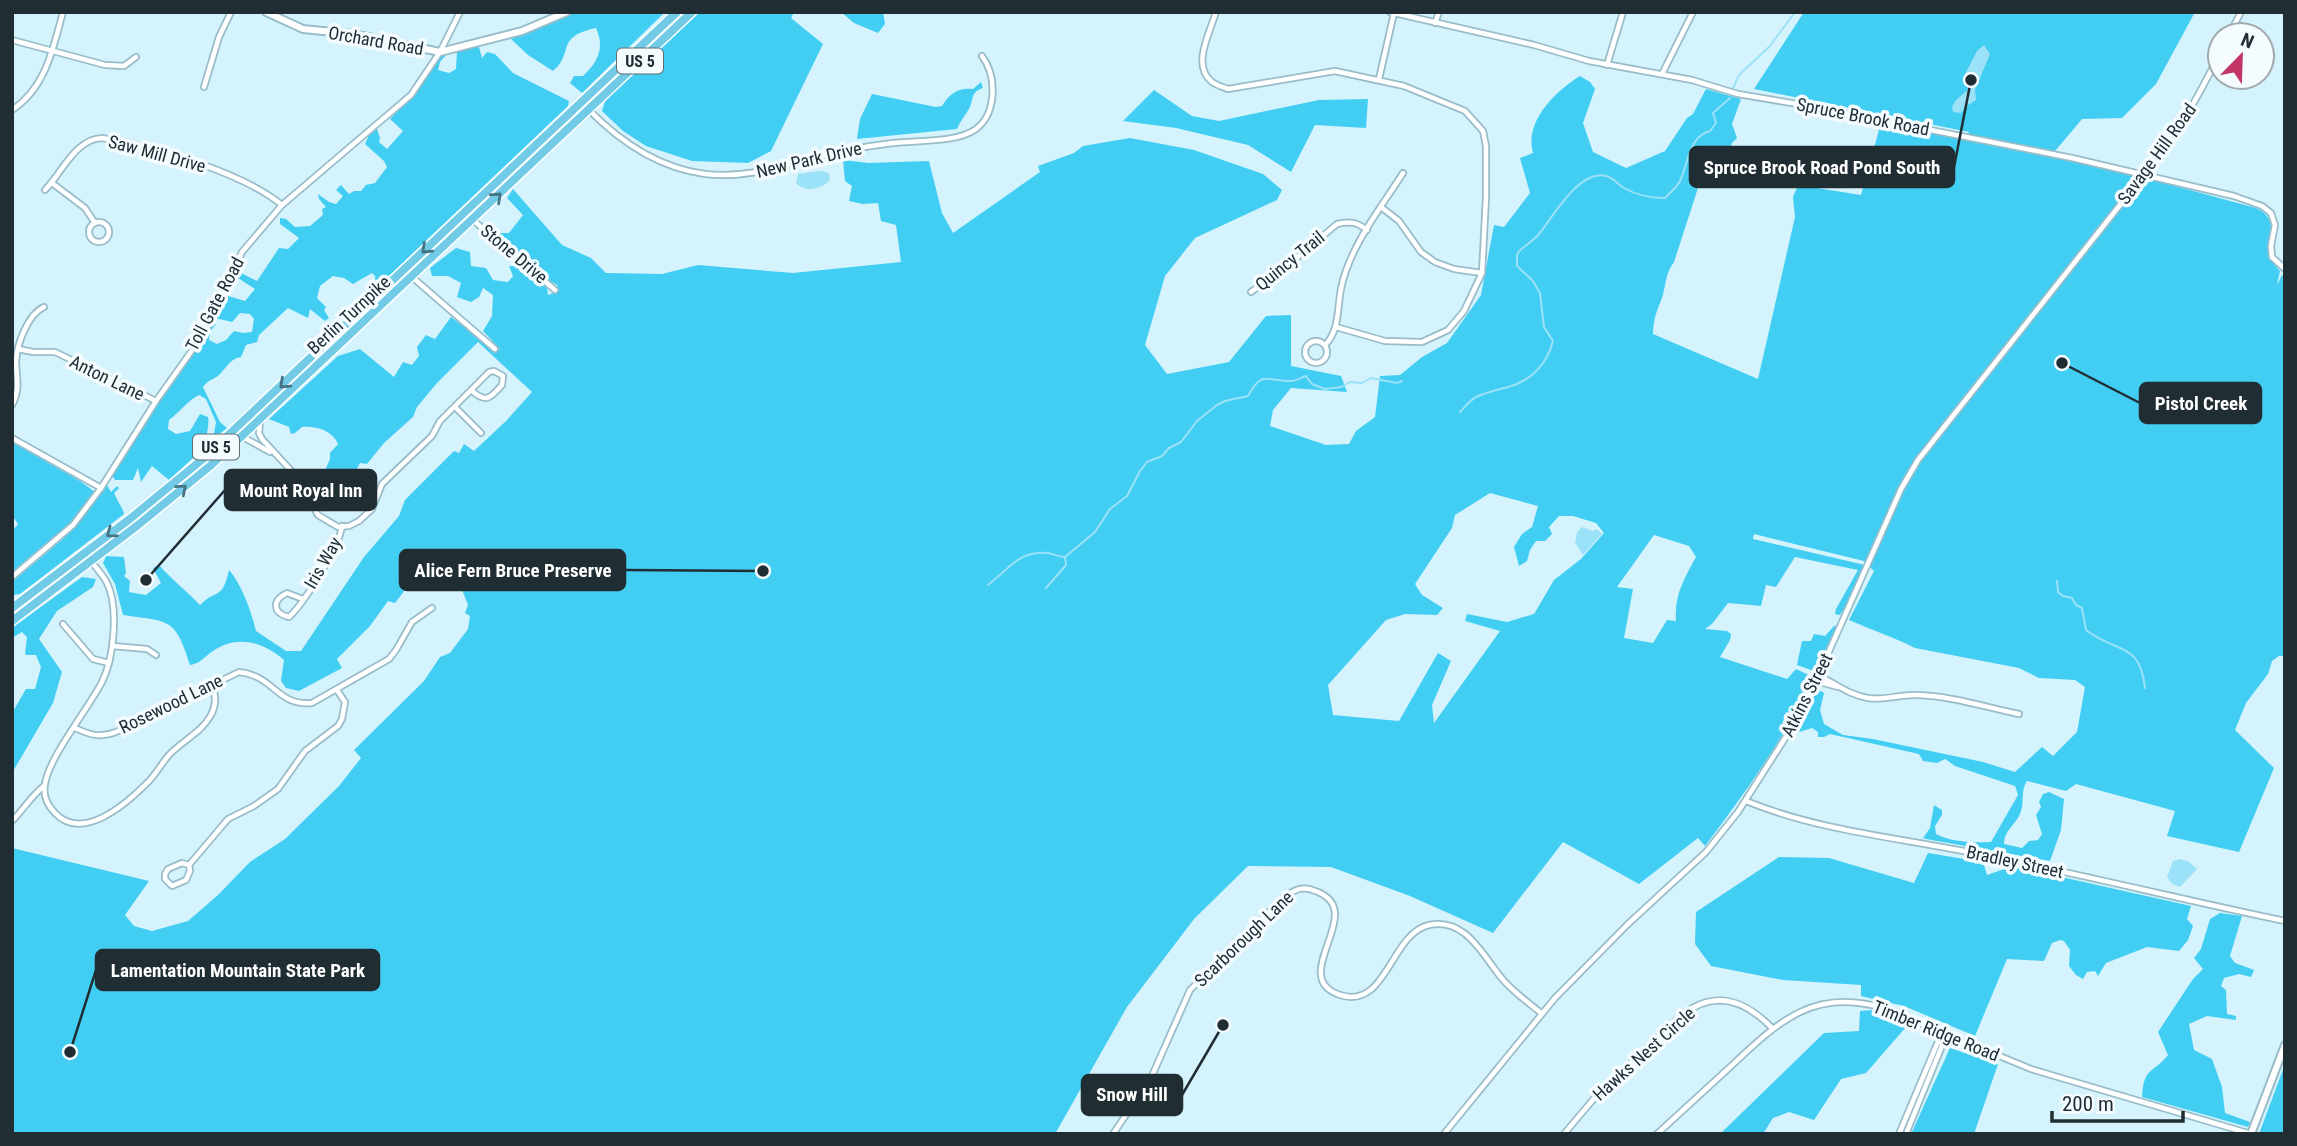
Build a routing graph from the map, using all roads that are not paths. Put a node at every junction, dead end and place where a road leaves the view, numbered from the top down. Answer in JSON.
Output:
{"nodes":[{"id":1,"x":63,"y":12,"type":"edge"},
{"id":2,"x":231,"y":12,"type":"edge"},
{"id":3,"x":266,"y":12,"type":"edge"},
{"id":4,"x":460,"y":12,"type":"edge"},
{"id":5,"x":567,"y":12,"type":"edge"},
{"id":6,"x":677,"y":12,"type":"edge"},
{"id":7,"x":692,"y":12,"type":"edge"},
{"id":8,"x":1216,"y":12,"type":"edge"},
{"id":9,"x":1439,"y":12,"type":"edge"},
{"id":10,"x":1623,"y":12,"type":"edge"},
{"id":11,"x":1693,"y":12,"type":"edge"},
{"id":12,"x":1392,"y":13,"type":"edge"},
{"id":13,"x":1436,"y":23,"type":"junction"},
{"id":14,"x":12,"y":40,"type":"edge"},
{"id":15,"x":52,"y":51,"type":"junction"},
{"id":16,"x":440,"y":52,"type":"junction"},
{"id":17,"x":136,"y":57,"type":"dead end"},
{"id":18,"x":982,"y":57,"type":"dead end"},
{"id":19,"x":1607,"y":65,"type":"junction"},
{"id":20,"x":1662,"y":74,"type":"junction"},
{"id":21,"x":1379,"y":79,"type":"junction"},
{"id":22,"x":2206,"y":81,"type":"edge"},
{"id":23,"x":204,"y":87,"type":"dead end"},
{"id":24,"x":582,"y":102,"type":"junction"},
{"id":25,"x":12,"y":110,"type":"edge"},
{"id":26,"x":589,"y":110,"type":"junction"},
{"id":27,"x":1403,"y":173,"type":"dead end"},
{"id":28,"x":2146,"y":174,"type":"junction"},
{"id":29,"x":52,"y":183,"type":"junction"},
{"id":30,"x":45,"y":190,"type":"dead end"},
{"id":31,"x":282,"y":205,"type":"junction"},
{"id":32,"x":1381,"y":207,"type":"junction"},
{"id":33,"x":2113,"y":216,"type":"joint"},
{"id":34,"x":473,"y":219,"type":"junction"},
{"id":35,"x":95,"y":223,"type":"junction"},
{"id":36,"x":1367,"y":229,"type":"junction"},
{"id":37,"x":404,"y":270,"type":"junction"},
{"id":38,"x":2285,"y":270,"type":"edge"},
{"id":39,"x":1482,"y":273,"type":"junction"},
{"id":40,"x":412,"y":278,"type":"junction"},
{"id":41,"x":555,"y":290,"type":"dead end"},
{"id":42,"x":1251,"y":292,"type":"dead end"},
{"id":43,"x":44,"y":307,"type":"dead end"},
{"id":44,"x":1336,"y":327,"type":"junction"},
{"id":45,"x":1325,"y":345,"type":"junction"},
{"id":46,"x":18,"y":349,"type":"junction"},
{"id":47,"x":495,"y":349,"type":"dead end"},
{"id":48,"x":472,"y":391,"type":"junction"},
{"id":49,"x":156,"y":401,"type":"junction"},
{"id":50,"x":12,"y":405,"type":"edge"},
{"id":51,"x":455,"y":407,"type":"junction"},
{"id":52,"x":260,"y":421,"type":"junction"},
{"id":53,"x":481,"y":433,"type":"dead end"},
{"id":54,"x":243,"y":437,"type":"junction"},
{"id":55,"x":12,"y":438,"type":"edge"},
{"id":56,"x":274,"y":454,"type":"junction"},
{"id":57,"x":101,"y":488,"type":"junction"},
{"id":58,"x":342,"y":526,"type":"junction"},
{"id":59,"x":91,"y":561,"type":"junction"},
{"id":60,"x":12,"y":577,"type":"edge"},
{"id":61,"x":303,"y":599,"type":"junction"},
{"id":62,"x":12,"y":608,"type":"edge"},
{"id":63,"x":432,"y":608,"type":"dead end"},
{"id":64,"x":15,"y":619,"type":"edge"},
{"id":65,"x":63,"y":624,"type":"dead end"},
{"id":66,"x":111,"y":646,"type":"junction"},
{"id":67,"x":156,"y":655,"type":"dead end"},
{"id":68,"x":109,"y":663,"type":"junction"},
{"id":69,"x":1818,"y":678,"type":"junction"},
{"id":70,"x":212,"y":684,"type":"junction"},
{"id":71,"x":337,"y":690,"type":"junction"},
{"id":72,"x":2019,"y":714,"type":"dead end"},
{"id":73,"x":75,"y":727,"type":"junction"},
{"id":74,"x":45,"y":785,"type":"junction"},
{"id":75,"x":1746,"y":801,"type":"junction"},
{"id":76,"x":12,"y":821,"type":"edge"},
{"id":77,"x":189,"y":865,"type":"junction"},
{"id":78,"x":2285,"y":922,"type":"edge"},
{"id":79,"x":1541,"y":1013,"type":"junction"},
{"id":80,"x":1772,"y":1028,"type":"junction"},
{"id":81,"x":1944,"y":1033,"type":"junction"},
{"id":82,"x":2285,"y":1045,"type":"edge"},
{"id":83,"x":1916,"y":1105,"type":"junction"},
{"id":84,"x":1113,"y":1134,"type":"edge"},
{"id":85,"x":1444,"y":1134,"type":"edge"},
{"id":86,"x":1564,"y":1134,"type":"edge"},
{"id":87,"x":1657,"y":1134,"type":"edge"},
{"id":88,"x":1899,"y":1134,"type":"edge"},
{"id":89,"x":1906,"y":1134,"type":"edge"},
{"id":90,"x":2251,"y":1134,"type":"edge"}],
"edges":[{"from":1,"to":15,"type":"street"},
{"from":2,"to":23,"type":"street"},
{"from":3,"to":16,"type":"street","name":"Orchard Road"},
{"from":4,"to":16,"type":"street","name":"Toll Gate Road"},
{"from":5,"to":16,"type":"street","name":"Orchard Road"},
{"from":6,"to":24,"type":"highway","name":"Berlin Turnpike","number":"US 5"},
{"from":7,"to":26,"type":"highway","name":"Berlin Turnpike","number":"US 5"},
{"from":8,"to":21,"type":"street"},
{"from":9,"to":13,"type":"street"},
{"from":10,"to":19,"type":"street"},
{"from":11,"to":20,"type":"street"},
{"from":12,"to":13,"type":"street","name":"Spruce Brook Road"},
{"from":12,"to":21,"type":"street"},
{"from":13,"to":19,"type":"street","name":"Spruce Brook Road"},
{"from":14,"to":15,"type":"street"},
{"from":15,"to":17,"type":"street"},
{"from":15,"to":25,"type":"street"},
{"from":16,"to":31,"type":"street","name":"Toll Gate Road"},
{"from":18,"to":26,"type":"street","name":"New Park Drive"},
{"from":19,"to":20,"type":"street","name":"Spruce Brook Road"},
{"from":20,"to":28,"type":"street","name":"Spruce Brook Road"},
{"from":21,"to":39,"type":"street"},
{"from":22,"to":28,"type":"street","name":"Savage Hill Road"},
{"from":24,"to":26,"type":"street","name":"New Park Drive"},
{"from":24,"to":37,"type":"highway","name":"Berlin Turnpike","number":"US 5","one_way":true},
{"from":34,"to":26,"type":"highway","name":"Berlin Turnpike","number":"US 5","one_way":true},
{"from":27,"to":32,"type":"street"},
{"from":28,"to":33,"type":"street","name":"Savage Hill Road"},
{"from":28,"to":38,"type":"street","name":"Spruce Brook Road"},
{"from":29,"to":30,"type":"street","name":"Saw Mill Drive"},
{"from":29,"to":31,"type":"street","name":"Saw Mill Drive"},
{"from":29,"to":35,"type":"street"},
{"from":31,"to":49,"type":"street","name":"Toll Gate Road"},
{"from":32,"to":36,"type":"street"},
{"from":32,"to":39,"type":"street"},
{"from":33,"to":69,"type":"street","name":"Atkins Street"},
{"from":34,"to":40,"type":"highway","name":"Berlin Turnpike","number":"US 5"},
{"from":34,"to":41,"type":"street","name":"Stone Drive"},
{"from":35,"to":35,"type":"street"},
{"from":36,"to":42,"type":"street","name":"Quincy Trail"},
{"from":36,"to":44,"type":"street"},
{"from":37,"to":40,"type":"street"},
{"from":37,"to":62,"type":"highway","name":"Berlin Turnpike","number":"US 5","one_way":true},
{"from":39,"to":44,"type":"street"},
{"from":40,"to":47,"type":"street"},
{"from":40,"to":52,"type":"highway","name":"Berlin Turnpike","number":"US 5"},
{"from":43,"to":46,"type":"street"},
{"from":44,"to":45,"type":"street"},
{"from":45,"to":45,"type":"street"},
{"from":46,"to":49,"type":"street","name":"Anton Lane"},
{"from":46,"to":50,"type":"street"},
{"from":48,"to":48,"type":"street"},
{"from":48,"to":51,"type":"street"},
{"from":49,"to":57,"type":"street","name":"Toll Gate Road"},
{"from":51,"to":53,"type":"street"},
{"from":51,"to":58,"type":"street"},
{"from":52,"to":54,"type":"highway","name":"Berlin Turnpike","number":"US 5"},
{"from":52,"to":56,"type":"street"},
{"from":54,"to":56,"type":"street"},
{"from":59,"to":54,"type":"highway","name":"Berlin Turnpike","number":"US 5","one_way":true},
{"from":55,"to":57,"type":"street"},
{"from":56,"to":58,"type":"street"},
{"from":57,"to":60,"type":"street","name":"Toll Gate Road"},
{"from":58,"to":61,"type":"street","name":"Iris Way"},
{"from":59,"to":64,"type":"highway","name":"Berlin Turnpike","number":"US 5"},
{"from":59,"to":66,"type":"street"},
{"from":61,"to":61,"type":"street","name":"Iris Way"},
{"from":62,"to":64,"type":"street"},
{"from":63,"to":71,"type":"street","name":"Rosewood Lane"},
{"from":65,"to":68,"type":"street"},
{"from":66,"to":67,"type":"street"},
{"from":66,"to":68,"type":"street"},
{"from":68,"to":73,"type":"street"},
{"from":69,"to":72,"type":"street"},
{"from":69,"to":75,"type":"street","name":"Atkins Street"},
{"from":70,"to":71,"type":"street","name":"Rosewood Lane"},
{"from":70,"to":73,"type":"street","name":"Rosewood Lane"},
{"from":70,"to":74,"type":"street"},
{"from":71,"to":77,"type":"street"},
{"from":73,"to":74,"type":"street"},
{"from":74,"to":76,"type":"street"},
{"from":75,"to":78,"type":"street","name":"Bradley Street"},
{"from":75,"to":79,"type":"street","name":"Atkins Street"},
{"from":77,"to":77,"type":"street"},
{"from":79,"to":84,"type":"street","name":"Scarborough Lane"},
{"from":79,"to":85,"type":"street","name":"Atkins Street"},
{"from":80,"to":81,"type":"street","name":"Timber Ridge Road"},
{"from":80,"to":86,"type":"street","name":"Hawks Nest Circle"},
{"from":80,"to":87,"type":"street","name":"Timber Ridge Road"},
{"from":81,"to":83,"type":"street"},
{"from":81,"to":90,"type":"street","name":"Timber Ridge Road"},
{"from":82,"to":90,"type":"street"},
{"from":83,"to":88,"type":"street"},
{"from":83,"to":89,"type":"street"}]}
